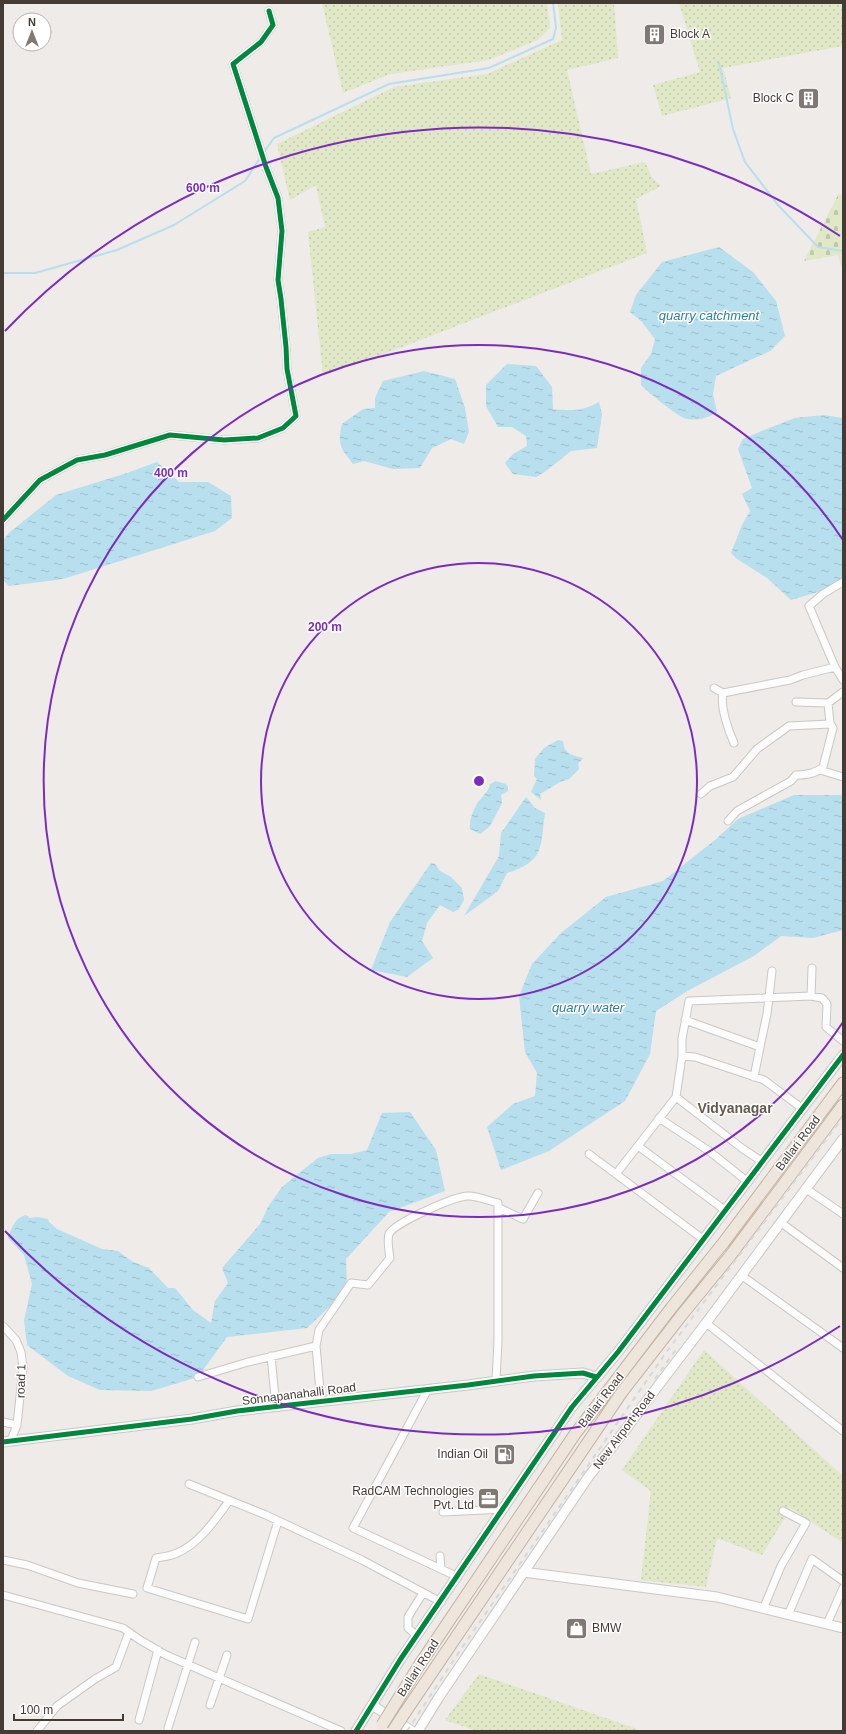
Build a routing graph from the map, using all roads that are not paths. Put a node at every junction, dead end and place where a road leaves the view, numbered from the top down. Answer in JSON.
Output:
{"nodes":[{"id":1,"x":269,"y":11,"type":"dead end"},
{"id":2,"x":3,"y":520,"type":"edge"},
{"id":3,"x":843,"y":582,"type":"edge"},
{"id":4,"x":836,"y":667,"type":"junction"},
{"id":5,"x":843,"y":680,"type":"edge"},
{"id":6,"x":714,"y":688,"type":"dead end"},
{"id":7,"x":843,"y":692,"type":"edge"},
{"id":8,"x":723,"y":693,"type":"junction"},
{"id":9,"x":796,"y":702,"type":"dead end"},
{"id":10,"x":828,"y":703,"type":"junction"},
{"id":11,"x":830,"y":724,"type":"junction"},
{"id":12,"x":734,"y":743,"type":"dead end"},
{"id":13,"x":820,"y":770,"type":"junction"},
{"id":14,"x":843,"y":777,"type":"edge"},
{"id":15,"x":701,"y":794,"type":"dead end"},
{"id":16,"x":728,"y":821,"type":"dead end"},
{"id":17,"x":812,"y":968,"type":"dead end"},
{"id":18,"x":772,"y":971,"type":"dead end"},
{"id":19,"x":811,"y":996,"type":"junction"},
{"id":20,"x":770,"y":998,"type":"junction"},
{"id":21,"x":685,"y":1020,"type":"junction"},
{"id":22,"x":843,"y":1041,"type":"edge"},
{"id":23,"x":760,"y":1047,"type":"junction"},
{"id":24,"x":843,"y":1055,"type":"edge"},
{"id":25,"x":682,"y":1056,"type":"junction"},
{"id":26,"x":754,"y":1076,"type":"junction"},
{"id":27,"x":843,"y":1083,"type":"edge"},
{"id":28,"x":676,"y":1097,"type":"junction"},
{"id":29,"x":843,"y":1105,"type":"edge"},
{"id":30,"x":803,"y":1109,"type":"junction"},
{"id":31,"x":659,"y":1118,"type":"junction"},
{"id":32,"x":843,"y":1139,"type":"edge"},
{"id":33,"x":638,"y":1146,"type":"junction"},
{"id":34,"x":589,"y":1154,"type":"dead end"},
{"id":35,"x":763,"y":1162,"type":"junction"},
{"id":36,"x":616,"y":1174,"type":"junction"},
{"id":37,"x":748,"y":1182,"type":"junction"},
{"id":38,"x":805,"y":1188,"type":"junction"},
{"id":39,"x":538,"y":1193,"type":"dead end"},
{"id":40,"x":498,"y":1208,"type":"junction"},
{"id":41,"x":726,"y":1211,"type":"junction"},
{"id":42,"x":843,"y":1214,"type":"edge"},
{"id":43,"x":780,"y":1222,"type":"junction"},
{"id":44,"x":704,"y":1240,"type":"junction"},
{"id":45,"x":843,"y":1268,"type":"edge"},
{"id":46,"x":741,"y":1276,"type":"junction"},
{"id":47,"x":706,"y":1324,"type":"junction"},
{"id":48,"x":3,"y":1326,"type":"edge"},
{"id":49,"x":316,"y":1346,"type":"junction"},
{"id":50,"x":843,"y":1348,"type":"edge"},
{"id":51,"x":271,"y":1356,"type":"junction"},
{"id":52,"x":198,"y":1377,"type":"dead end"},
{"id":53,"x":596,"y":1377,"type":"junction"},
{"id":54,"x":496,"y":1381,"type":"junction"},
{"id":55,"x":428,"y":1390,"type":"junction"},
{"id":56,"x":321,"y":1402,"type":"junction"},
{"id":57,"x":276,"y":1407,"type":"junction"},
{"id":58,"x":3,"y":1422,"type":"edge"},
{"id":59,"x":16,"y":1425,"type":"junction"},
{"id":60,"x":843,"y":1431,"type":"edge"},
{"id":61,"x":7,"y":1441,"type":"edge"},
{"id":62,"x":189,"y":1484,"type":"dead end"},
{"id":63,"x":230,"y":1501,"type":"junction"},
{"id":64,"x":504,"y":1509,"type":"junction"},
{"id":65,"x":783,"y":1511,"type":"dead end"},
{"id":66,"x":443,"y":1512,"type":"dead end"},
{"id":67,"x":278,"y":1521,"type":"junction"},
{"id":68,"x":440,"y":1556,"type":"dead end"},
{"id":69,"x":3,"y":1560,"type":"edge"},
{"id":70,"x":441,"y":1570,"type":"junction"},
{"id":71,"x":522,"y":1572,"type":"junction"},
{"id":72,"x":458,"y":1577,"type":"junction"},
{"id":73,"x":843,"y":1581,"type":"edge"},
{"id":74,"x":843,"y":1588,"type":"edge"},
{"id":75,"x":424,"y":1593,"type":"junction"},
{"id":76,"x":133,"y":1594,"type":"dead end"},
{"id":77,"x":3,"y":1595,"type":"edge"},
{"id":78,"x":441,"y":1602,"type":"junction"},
{"id":79,"x":764,"y":1608,"type":"junction"},
{"id":80,"x":788,"y":1615,"type":"junction"},
{"id":81,"x":827,"y":1624,"type":"junction"},
{"id":82,"x":843,"y":1628,"type":"edge"},
{"id":83,"x":129,"y":1632,"type":"junction"},
{"id":84,"x":417,"y":1636,"type":"junction"},
{"id":85,"x":195,"y":1642,"type":"dead end"},
{"id":86,"x":158,"y":1650,"type":"junction"},
{"id":87,"x":227,"y":1655,"type":"dead end"},
{"id":88,"x":188,"y":1664,"type":"junction"},
{"id":89,"x":219,"y":1678,"type":"junction"},
{"id":90,"x":210,"y":1705,"type":"dead end"},
{"id":91,"x":372,"y":1705,"type":"junction"},
{"id":92,"x":139,"y":1720,"type":"dead end"},
{"id":93,"x":168,"y":1728,"type":"dead end"},
{"id":94,"x":380,"y":1728,"type":"edge"},
{"id":95,"x":37,"y":1731,"type":"edge"},
{"id":96,"x":341,"y":1731,"type":"edge"},
{"id":97,"x":356,"y":1731,"type":"edge"},
{"id":98,"x":393,"y":1731,"type":"edge"},
{"id":99,"x":412,"y":1731,"type":"edge"},
{"id":100,"x":418,"y":1731,"type":"edge"}],
"edges":[{"from":1,"to":2,"type":"street"},
{"from":3,"to":4,"type":"street"},
{"from":4,"to":5,"type":"street"},
{"from":4,"to":8,"type":"street"},
{"from":6,"to":8,"type":"street"},
{"from":7,"to":10,"type":"street"},
{"from":8,"to":12,"type":"street"},
{"from":9,"to":10,"type":"street"},
{"from":10,"to":11,"type":"street"},
{"from":11,"to":13,"type":"street"},
{"from":11,"to":15,"type":"street"},
{"from":13,"to":14,"type":"street"},
{"from":13,"to":16,"type":"street"},
{"from":17,"to":19,"type":"street"},
{"from":18,"to":20,"type":"street"},
{"from":19,"to":20,"type":"street"},
{"from":19,"to":22,"type":"street"},
{"from":20,"to":21,"type":"street"},
{"from":20,"to":23,"type":"street"},
{"from":21,"to":23,"type":"street"},
{"from":21,"to":25,"type":"street"},
{"from":23,"to":26,"type":"street"},
{"from":24,"to":30,"type":"street"},
{"from":25,"to":26,"type":"street"},
{"from":25,"to":28,"type":"street"},
{"from":26,"to":30,"type":"street"},
{"from":27,"to":94,"type":"highway","name":"Ballari Road","bridge":true},
{"from":28,"to":31,"type":"street"},
{"from":28,"to":35,"type":"street"},
{"from":29,"to":98,"type":"highway","name":"Ballari Road","bridge":true},
{"from":30,"to":35,"type":"street"},
{"from":31,"to":33,"type":"street"},
{"from":31,"to":37,"type":"street"},
{"from":32,"to":38,"type":"street","name":"New Airport Road"},
{"from":33,"to":36,"type":"street"},
{"from":33,"to":41,"type":"street"},
{"from":34,"to":36,"type":"street"},
{"from":35,"to":37,"type":"street"},
{"from":36,"to":44,"type":"street"},
{"from":37,"to":41,"type":"street"},
{"from":38,"to":42,"type":"street"},
{"from":38,"to":43,"type":"street","name":"New Airport Road"},
{"from":39,"to":40,"type":"street"},
{"from":40,"to":49,"type":"street"},
{"from":40,"to":54,"type":"street"},
{"from":41,"to":44,"type":"street"},
{"from":43,"to":45,"type":"street"},
{"from":43,"to":46,"type":"street","name":"New Airport Road"},
{"from":44,"to":53,"type":"street"},
{"from":46,"to":47,"type":"street","name":"New Airport Road"},
{"from":46,"to":50,"type":"street"},
{"from":47,"to":60,"type":"street"},
{"from":47,"to":71,"type":"street","name":"New Airport Road"},
{"from":48,"to":59,"type":"street","name":"road 1"},
{"from":49,"to":51,"type":"street"},
{"from":49,"to":56,"type":"street"},
{"from":51,"to":52,"type":"street"},
{"from":51,"to":57,"type":"street"},
{"from":53,"to":54,"type":"street","name":"Sonnapanahalli Road"},
{"from":53,"to":64,"type":"street"},
{"from":54,"to":55,"type":"street","name":"Sonnapanahalli Road"},
{"from":55,"to":56,"type":"street","name":"Sonnapanahalli Road"},
{"from":55,"to":70,"type":"street"},
{"from":56,"to":57,"type":"street","name":"Sonnapanahalli Road"},
{"from":57,"to":61,"type":"street","name":"Sonnapanahalli Road"},
{"from":58,"to":59,"type":"street"},
{"from":59,"to":61,"type":"street","name":"road 1"},
{"from":62,"to":63,"type":"street"},
{"from":63,"to":67,"type":"street"},
{"from":63,"to":67,"type":"street"},
{"from":64,"to":66,"type":"street"},
{"from":64,"to":72,"type":"street"},
{"from":65,"to":79,"type":"street"},
{"from":67,"to":75,"type":"street"},
{"from":68,"to":70,"type":"street"},
{"from":69,"to":76,"type":"street"},
{"from":70,"to":72,"type":"street"},
{"from":71,"to":79,"type":"street"},
{"from":71,"to":100,"type":"street","name":"New Airport Road"},
{"from":72,"to":78,"type":"street"},
{"from":73,"to":80,"type":"street"},
{"from":74,"to":81,"type":"street"},
{"from":75,"to":78,"type":"street"},
{"from":75,"to":84,"type":"street"},
{"from":77,"to":83,"type":"street"},
{"from":78,"to":84,"type":"street"},
{"from":79,"to":80,"type":"street"},
{"from":80,"to":81,"type":"street"},
{"from":81,"to":82,"type":"street"},
{"from":83,"to":86,"type":"street"},
{"from":83,"to":95,"type":"street"},
{"from":84,"to":91,"type":"street"},
{"from":85,"to":88,"type":"street"},
{"from":86,"to":88,"type":"street"},
{"from":86,"to":92,"type":"street"},
{"from":87,"to":89,"type":"street"},
{"from":88,"to":89,"type":"street"},
{"from":88,"to":93,"type":"street"},
{"from":89,"to":90,"type":"street"},
{"from":89,"to":96,"type":"street"},
{"from":91,"to":97,"type":"street"},
{"from":91,"to":99,"type":"street"}]}
